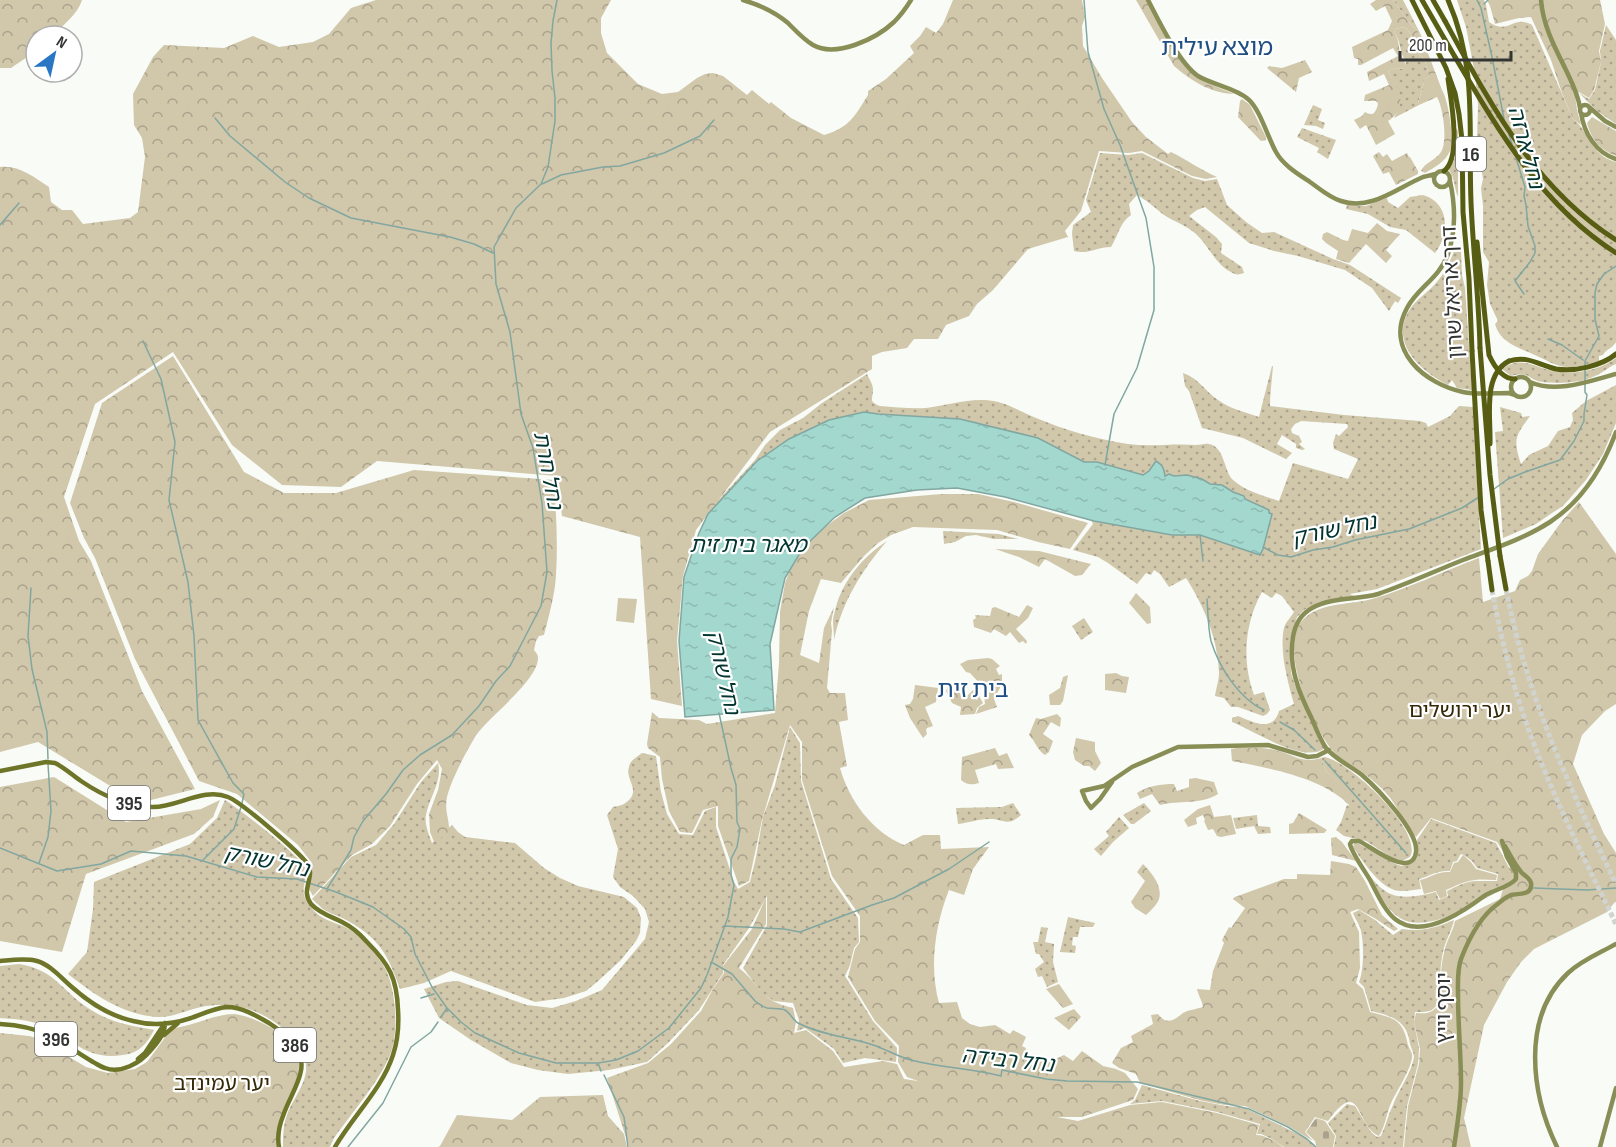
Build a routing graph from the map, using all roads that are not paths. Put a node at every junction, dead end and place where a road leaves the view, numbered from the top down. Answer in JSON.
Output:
{"nodes":[{"id":1,"x":743,"y":0,"type":"edge"},
{"id":2,"x":911,"y":0,"type":"edge"},
{"id":3,"x":1148,"y":0,"type":"edge"},
{"id":4,"x":1412,"y":0,"type":"edge"},
{"id":5,"x":1422,"y":0,"type":"edge"},
{"id":6,"x":1433,"y":0,"type":"edge"},
{"id":7,"x":1448,"y":0,"type":"edge"},
{"id":8,"x":1541,"y":0,"type":"edge"},
{"id":9,"x":1446,"y":68,"type":"junction"},
{"id":10,"x":1580,"y":111,"type":"junction"},
{"id":11,"x":1588,"y":112,"type":"junction"},
{"id":12,"x":1616,"y":127,"type":"edge"},
{"id":13,"x":1585,"y":128,"type":"junction"},
{"id":14,"x":1616,"y":159,"type":"edge"},
{"id":15,"x":1444,"y":171,"type":"junction"},
{"id":16,"x":1436,"y":174,"type":"junction"},
{"id":17,"x":1415,"y":181,"type":"junction"},
{"id":18,"x":1450,"y":181,"type":"junction"},
{"id":19,"x":1435,"y":183,"type":"junction"},
{"id":20,"x":1441,"y":187,"type":"junction"},
{"id":21,"x":1471,"y":201,"type":"junction"},
{"id":22,"x":1453,"y":204,"type":"junction"},
{"id":23,"x":1616,"y":240,"type":"edge"},
{"id":24,"x":1616,"y":253,"type":"edge"},
{"id":25,"x":1616,"y":354,"type":"edge"},
{"id":26,"x":1616,"y":372,"type":"edge"},
{"id":27,"x":1515,"y":379,"type":"junction"},
{"id":28,"x":1530,"y":382,"type":"junction"},
{"id":29,"x":1511,"y":384,"type":"junction"},
{"id":30,"x":1547,"y":386,"type":"junction"},
{"id":31,"x":1530,"y":392,"type":"junction"},
{"id":32,"x":1488,"y":393,"type":"junction"},
{"id":33,"x":1515,"y":395,"type":"junction"},
{"id":34,"x":1616,"y":432,"type":"edge"},
{"id":35,"x":1490,"y":475,"type":"junction"},
{"id":36,"x":1506,"y":589,"type":"tunnel mouth"},
{"id":37,"x":1492,"y":590,"type":"tunnel mouth"},
{"id":38,"x":1329,"y":750,"type":"junction"},
{"id":39,"x":0,"y":771,"type":"edge"},
{"id":40,"x":1112,"y":782,"type":"junction"},
{"id":41,"x":1616,"y":944,"type":"edge"},
{"id":42,"x":0,"y":961,"type":"edge"},
{"id":43,"x":182,"y":1020,"type":"junction"},
{"id":44,"x":165,"y":1023,"type":"junction"},
{"id":45,"x":0,"y":1024,"type":"edge"},
{"id":46,"x":160,"y":1039,"type":"junction"},
{"id":47,"x":106,"y":1069,"type":"junction"},
{"id":48,"x":1616,"y":1088,"type":"edge"},
{"id":49,"x":279,"y":1147,"type":"edge"},
{"id":50,"x":335,"y":1147,"type":"edge"},
{"id":51,"x":1454,"y":1147,"type":"edge"},
{"id":52,"x":1557,"y":1147,"type":"edge"},
{"id":53,"x":1600,"y":1147,"type":"edge"}],
"edges":[{"from":1,"to":2,"type":"main road"},
{"from":3,"to":17,"type":"main road"},
{"from":4,"to":9,"type":"highway","name":"דרך אריאל שרון","number":"16"},
{"from":5,"to":24,"type":"highway","bridge":true},
{"from":6,"to":23,"type":"highway","bridge":true},
{"from":7,"to":21,"type":"highway","name":"דרך אריאל שרון","number":"16"},
{"from":8,"to":10,"type":"main road"},
{"from":9,"to":15,"type":"highway"},
{"from":9,"to":37,"type":"highway","name":"דרך אריאל שרון","number":"16","bridge":true},
{"from":10,"to":11,"type":"main road"},
{"from":10,"to":11,"type":"main road"},
{"from":10,"to":13,"type":"main road"},
{"from":11,"to":12,"type":"main road"},
{"from":11,"to":13,"type":"main road"},
{"from":13,"to":14,"type":"main road"},
{"from":15,"to":16,"type":"main road"},
{"from":15,"to":18,"type":"main road"},
{"from":16,"to":17,"type":"main road"},
{"from":16,"to":19,"type":"main road"},
{"from":17,"to":19,"type":"main road"},
{"from":18,"to":20,"type":"main road"},
{"from":18,"to":22,"type":"main road"},
{"from":19,"to":20,"type":"main road"},
{"from":20,"to":22,"type":"main road"},
{"from":21,"to":27,"type":"highway"},
{"from":21,"to":35,"type":"highway","name":"דרך אריאל שרון","number":"16","bridge":true},
{"from":22,"to":32,"type":"main road"},
{"from":25,"to":35,"type":"highway","bridge":true},
{"from":26,"to":30,"type":"main road"},
{"from":27,"to":28,"type":"main road"},
{"from":27,"to":29,"type":"main road"},
{"from":28,"to":30,"type":"main road"},
{"from":28,"to":31,"type":"main road"},
{"from":29,"to":32,"type":"main road"},
{"from":29,"to":33,"type":"main road"},
{"from":30,"to":31,"type":"main road"},
{"from":31,"to":33,"type":"main road"},
{"from":32,"to":33,"type":"main road"},
{"from":34,"to":38,"type":"main road"},
{"from":35,"to":36,"type":"highway","name":"דרך אריאל שרון","number":"16","bridge":true},
{"from":38,"to":40,"type":"main road"},
{"from":38,"to":51,"type":"main road","name":"יוסף וייץ"},
{"from":39,"to":50,"type":"main road","number":"395"},
{"from":40,"to":40,"type":"main road"},
{"from":41,"to":52,"type":"main road"},
{"from":42,"to":44,"type":"main road","number":"386"},
{"from":43,"to":44,"type":"main road","number":"386"},
{"from":43,"to":46,"type":"main road"},
{"from":43,"to":49,"type":"main road","number":"386"},
{"from":44,"to":46,"type":"main road"},
{"from":44,"to":47,"type":"main road"},
{"from":45,"to":47,"type":"main road","number":"396"},
{"from":46,"to":47,"type":"main road"},
{"from":48,"to":53,"type":"main road"}]}
